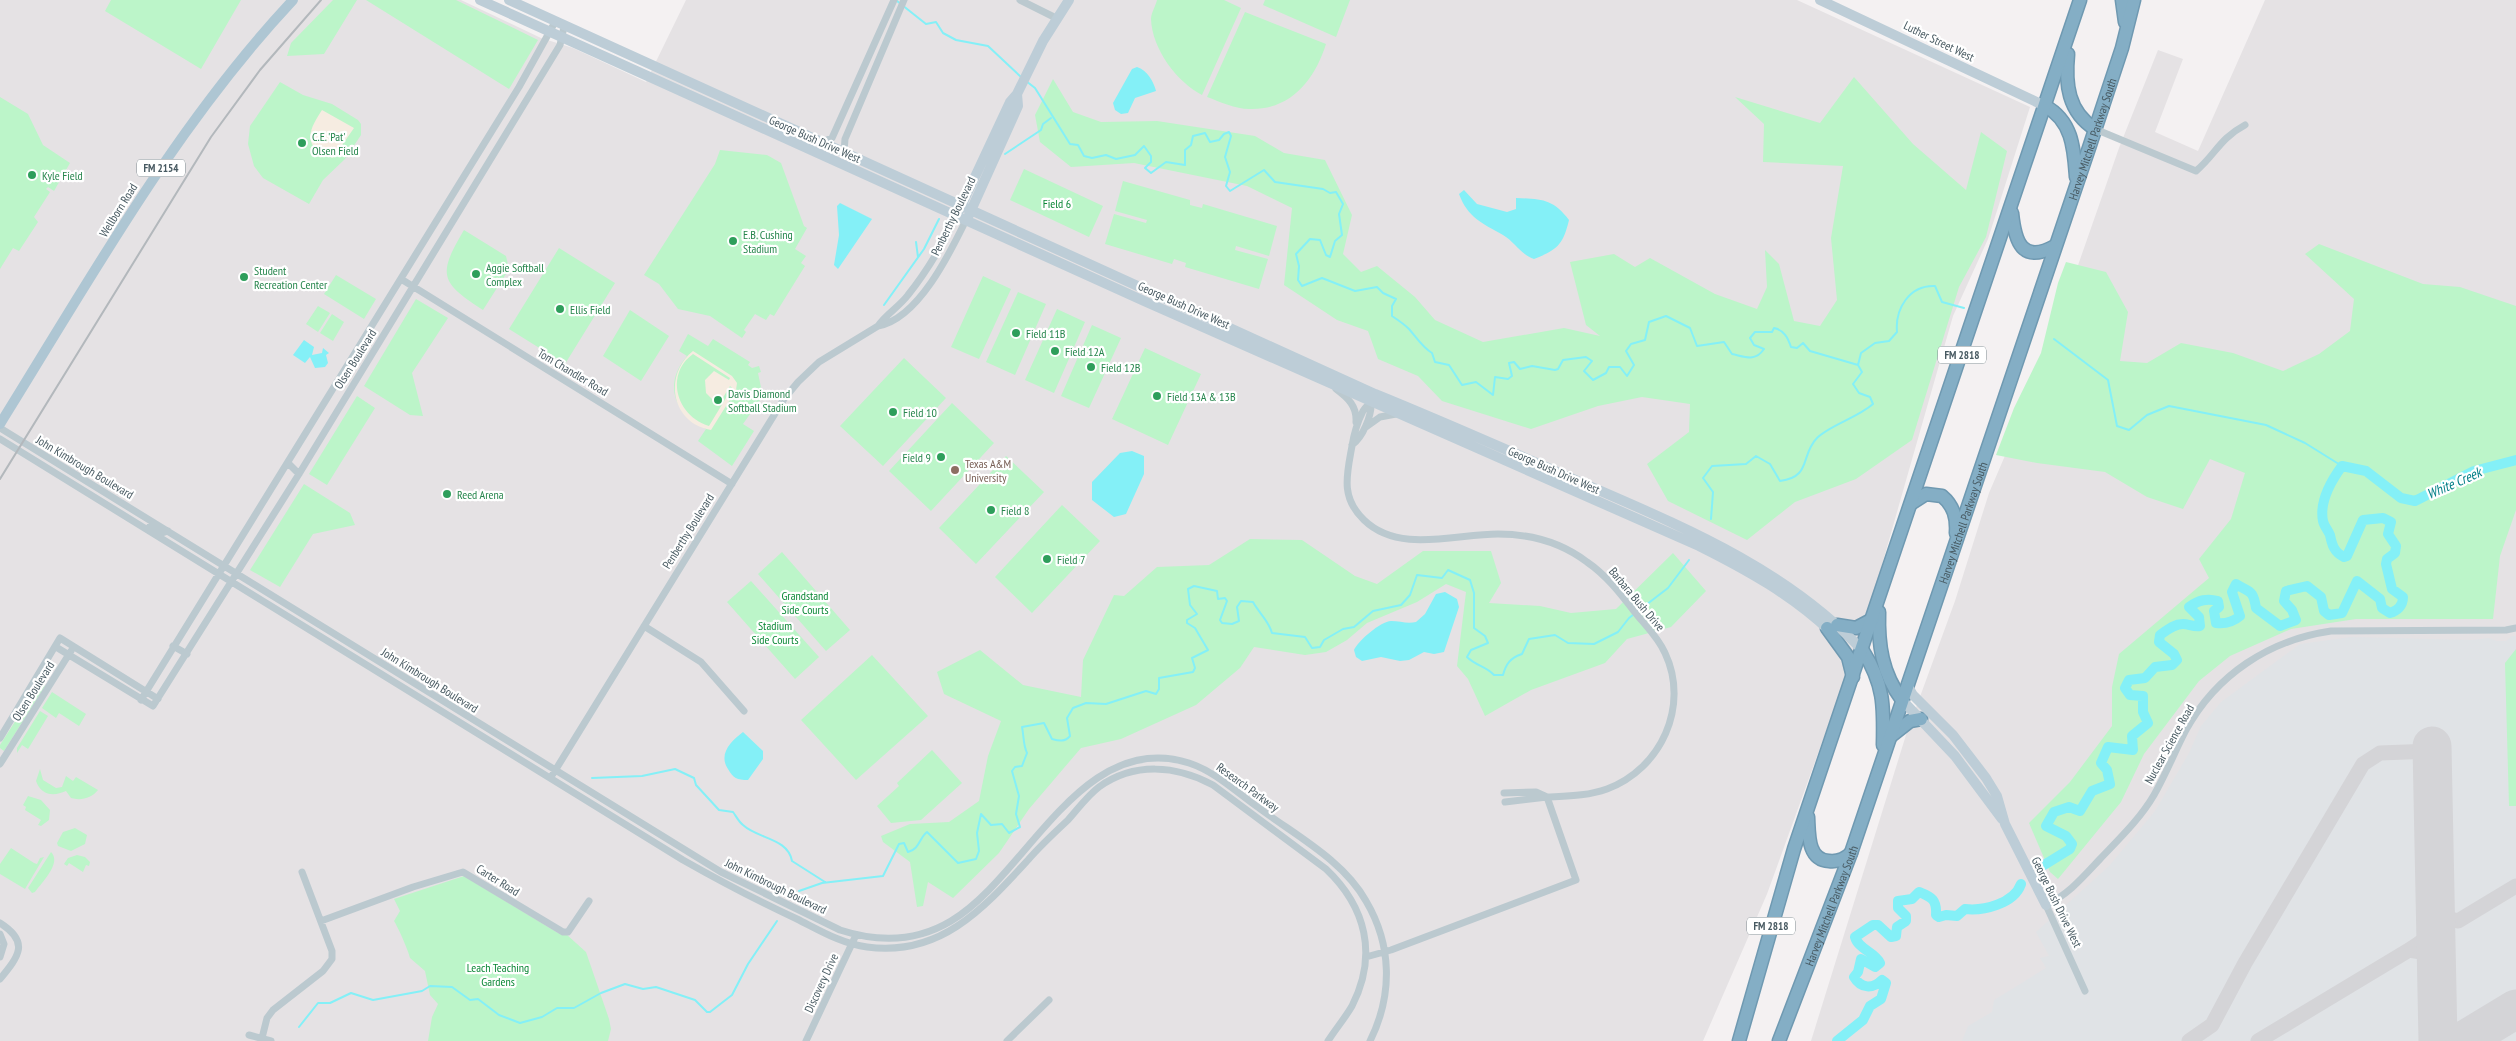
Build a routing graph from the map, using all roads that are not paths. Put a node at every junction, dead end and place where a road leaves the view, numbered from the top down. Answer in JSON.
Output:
{"nodes":[{"id":1,"x":293,"y":0,"type":"edge"},
{"id":2,"x":480,"y":0,"type":"edge"},
{"id":3,"x":509,"y":0,"type":"edge"},
{"id":4,"x":1020,"y":0,"type":"edge"},
{"id":5,"x":1069,"y":0,"type":"edge"},
{"id":6,"x":1820,"y":0,"type":"edge"},
{"id":7,"x":2080,"y":0,"type":"edge"},
{"id":8,"x":2122,"y":0,"type":"edge"},
{"id":9,"x":2134,"y":0,"type":"edge"},
{"id":10,"x":893,"y":1,"type":"edge"},
{"id":11,"x":903,"y":3,"type":"edge"},
{"id":12,"x":1056,"y":18,"type":"junction"},
{"id":13,"x":561,"y":29,"type":"junction"},
{"id":14,"x":2070,"y":32,"type":"junction"},
{"id":15,"x":2126,"y":32,"type":"junction"},
{"id":16,"x":550,"y":33,"type":"junction"},
{"id":17,"x":853,"y":90,"type":"junction"},
{"id":18,"x":864,"y":94,"type":"junction"},
{"id":19,"x":712,"y":106,"type":"junction"},
{"id":20,"x":2045,"y":106,"type":"junction"},
{"id":21,"x":757,"y":113,"type":"junction"},
{"id":22,"x":2245,"y":124,"type":"dead end"},
{"id":23,"x":2095,"y":129,"type":"junction"},
{"id":24,"x":486,"y":141,"type":"junction"},
{"id":25,"x":822,"y":142,"type":"junction"},
{"id":26,"x":497,"y":148,"type":"junction"},
{"id":27,"x":844,"y":152,"type":"junction"},
{"id":28,"x":2076,"y":182,"type":"junction"},
{"id":29,"x":967,"y":208,"type":"junction"},
{"id":30,"x":2011,"y":208,"type":"junction"},
{"id":31,"x":962,"y":218,"type":"junction"},
{"id":32,"x":2055,"y":246,"type":"junction"},
{"id":33,"x":401,"y":279,"type":"junction"},
{"id":34,"x":413,"y":286,"type":"junction"},
{"id":35,"x":878,"y":326,"type":"junction"},
{"id":36,"x":1330,"y":384,"type":"junction"},
{"id":37,"x":1373,"y":398,"type":"junction"},
{"id":38,"x":1398,"y":414,"type":"junction"},
{"id":39,"x":0,"y":424,"type":"edge"},
{"id":40,"x":0,"y":428,"type":"edge"},
{"id":41,"x":1355,"y":428,"type":"junction"},
{"id":42,"x":1362,"y":431,"type":"junction"},
{"id":43,"x":0,"y":438,"type":"edge"},
{"id":44,"x":1352,"y":445,"type":"junction"},
{"id":45,"x":288,"y":463,"type":"junction"},
{"id":46,"x":299,"y":474,"type":"junction"},
{"id":47,"x":732,"y":484,"type":"junction"},
{"id":48,"x":1912,"y":503,"type":"junction"},
{"id":49,"x":129,"y":507,"type":"junction"},
{"id":50,"x":123,"y":515,"type":"junction"},
{"id":51,"x":140,"y":525,"type":"junction"},
{"id":52,"x":168,"y":531,"type":"junction"},
{"id":53,"x":1955,"y":544,"type":"junction"},
{"id":54,"x":224,"y":565,"type":"junction"},
{"id":55,"x":237,"y":573,"type":"junction"},
{"id":56,"x":218,"y":574,"type":"junction"},
{"id":57,"x":231,"y":582,"type":"junction"},
{"id":58,"x":1879,"y":600,"type":"junction"},
{"id":59,"x":1873,"y":619,"type":"junction"},
{"id":60,"x":644,"y":626,"type":"junction"},
{"id":61,"x":1832,"y":627,"type":"junction"},
{"id":62,"x":2516,"y":628,"type":"edge"},
{"id":63,"x":56,"y":646,"type":"junction"},
{"id":64,"x":74,"y":646,"type":"junction"},
{"id":65,"x":173,"y":646,"type":"junction"},
{"id":66,"x":69,"y":654,"type":"junction"},
{"id":67,"x":186,"y":654,"type":"junction"},
{"id":68,"x":367,"y":654,"type":"junction"},
{"id":69,"x":1861,"y":656,"type":"junction"},
{"id":70,"x":362,"y":662,"type":"junction"},
{"id":71,"x":40,"y":673,"type":"junction"},
{"id":72,"x":1854,"y":677,"type":"junction"},
{"id":73,"x":52,"y":681,"type":"junction"},
{"id":74,"x":1907,"y":685,"type":"junction"},
{"id":75,"x":146,"y":692,"type":"junction"},
{"id":76,"x":158,"y":699,"type":"junction"},
{"id":77,"x":140,"y":700,"type":"junction"},
{"id":78,"x":1902,"y":700,"type":"junction"},
{"id":79,"x":744,"y":711,"type":"dead end"},
{"id":80,"x":1921,"y":719,"type":"junction"},
{"id":81,"x":0,"y":738,"type":"edge"},
{"id":82,"x":1889,"y":738,"type":"junction"},
{"id":83,"x":1882,"y":760,"type":"junction"},
{"id":84,"x":0,"y":763,"type":"edge"},
{"id":85,"x":555,"y":771,"type":"junction"},
{"id":86,"x":550,"y":779,"type":"junction"},
{"id":87,"x":1504,"y":794,"type":"dead end"},
{"id":88,"x":1547,"y":797,"type":"junction"},
{"id":89,"x":1244,"y":798,"type":"junction"},
{"id":90,"x":1505,"y":802,"type":"dead end"},
{"id":91,"x":1239,"y":804,"type":"junction"},
{"id":92,"x":1808,"y":812,"type":"junction"},
{"id":93,"x":2005,"y":824,"type":"junction"},
{"id":94,"x":659,"y":835,"type":"junction"},
{"id":95,"x":654,"y":843,"type":"junction"},
{"id":96,"x":1851,"y":853,"type":"junction"},
{"id":97,"x":1017,"y":858,"type":"junction"},
{"id":98,"x":1023,"y":865,"type":"junction"},
{"id":99,"x":302,"y":872,"type":"dead end"},
{"id":100,"x":589,"y":901,"type":"dead end"},
{"id":101,"x":2046,"y":905,"type":"junction"},
{"id":102,"x":321,"y":921,"type":"junction"},
{"id":103,"x":950,"y":922,"type":"junction"},
{"id":104,"x":0,"y":923,"type":"edge"},
{"id":105,"x":954,"y":929,"type":"junction"},
{"id":106,"x":0,"y":934,"type":"edge"},
{"id":107,"x":856,"y":935,"type":"junction"},
{"id":108,"x":852,"y":944,"type":"junction"},
{"id":109,"x":1385,"y":952,"type":"junction"},
{"id":110,"x":0,"y":957,"type":"edge"},
{"id":111,"x":1366,"y":957,"type":"junction"},
{"id":112,"x":0,"y":979,"type":"edge"},
{"id":113,"x":2085,"y":991,"type":"dead end"},
{"id":114,"x":1049,"y":1000,"type":"dead end"},
{"id":115,"x":249,"y":1035,"type":"dead end"},
{"id":116,"x":262,"y":1038,"type":"junction"},
{"id":117,"x":272,"y":1041,"type":"edge"},
{"id":118,"x":806,"y":1041,"type":"edge"},
{"id":119,"x":1007,"y":1041,"type":"edge"},
{"id":120,"x":1328,"y":1041,"type":"edge"},
{"id":121,"x":1370,"y":1041,"type":"edge"},
{"id":122,"x":1739,"y":1041,"type":"edge"},
{"id":123,"x":1779,"y":1041,"type":"edge"}],
"edges":[{"from":1,"to":39,"type":"main road","name":"Wellborn Road","number":"FM 2154"},
{"from":2,"to":16,"type":"main road","name":"George Bush Drive West"},
{"from":3,"to":13,"type":"main road","name":"George Bush Drive West"},
{"from":4,"to":12,"type":"street"},
{"from":5,"to":12,"type":"main road","name":"Penberthy Boulevard"},
{"from":6,"to":20,"type":"main road","name":"Luther Street West"},
{"from":7,"to":14,"type":"highway","number":"FM 2818"},
{"from":8,"to":15,"type":"highway"},
{"from":9,"to":15,"type":"highway","name":"Harvey Mitchell Parkway South"},
{"from":10,"to":17,"type":"street"},
{"from":11,"to":18,"type":"street"},
{"from":12,"to":29,"type":"main road","name":"Penberthy Boulevard"},
{"from":13,"to":16,"type":"main road","name":"George Bush Drive West"},
{"from":13,"to":19,"type":"main road","name":"George Bush Drive West"},
{"from":13,"to":21,"type":"main road","name":"George Bush Drive West"},
{"from":13,"to":26,"type":"street","name":"Olsen Boulevard"},
{"from":14,"to":20,"type":"highway","number":"FM 2818"},
{"from":14,"to":23,"type":"highway"},
{"from":15,"to":23,"type":"highway","name":"Harvey Mitchell Parkway South"},
{"from":16,"to":24,"type":"street","name":"Olsen Boulevard"},
{"from":17,"to":18,"type":"street"},
{"from":17,"to":25,"type":"street"},
{"from":18,"to":27,"type":"street"},
{"from":19,"to":21,"type":"main road"},
{"from":19,"to":31,"type":"main road","name":"George Bush Drive West"},
{"from":20,"to":28,"type":"highway"},
{"from":20,"to":30,"type":"highway","number":"FM 2818"},
{"from":21,"to":25,"type":"main road","name":"George Bush Drive West"},
{"from":22,"to":23,"type":"street"},
{"from":23,"to":28,"type":"highway","name":"Harvey Mitchell Parkway South"},
{"from":24,"to":26,"type":"street"},
{"from":24,"to":33,"type":"street","name":"Olsen Boulevard"},
{"from":25,"to":27,"type":"main road","name":"George Bush Drive West"},
{"from":26,"to":34,"type":"street","name":"Olsen Boulevard"},
{"from":27,"to":29,"type":"main road","name":"George Bush Drive West"},
{"from":28,"to":32,"type":"highway","name":"Harvey Mitchell Parkway South"},
{"from":29,"to":31,"type":"main road","name":"Penberthy Boulevard"},
{"from":29,"to":37,"type":"main road","name":"George Bush Drive West"},
{"from":30,"to":32,"type":"highway"},
{"from":30,"to":48,"type":"highway","number":"FM 2818"},
{"from":31,"to":35,"type":"street","name":"Penberthy Boulevard"},
{"from":31,"to":35,"type":"street","name":"Penberthy Boulevard"},
{"from":31,"to":36,"type":"main road","name":"George Bush Drive West"},
{"from":32,"to":53,"type":"highway","name":"Harvey Mitchell Parkway South"},
{"from":33,"to":34,"type":"street","name":"Tom Chandler Road"},
{"from":33,"to":45,"type":"street","name":"Olsen Boulevard"},
{"from":34,"to":46,"type":"street","name":"Olsen Boulevard"},
{"from":34,"to":47,"type":"street","name":"Tom Chandler Road"},
{"from":35,"to":47,"type":"street","name":"Penberthy Boulevard"},
{"from":36,"to":37,"type":"main road","name":"George Bush Drive West"},
{"from":36,"to":41,"type":"street"},
{"from":37,"to":38,"type":"main road","name":"George Bush Drive West"},
{"from":37,"to":41,"type":"street","name":"Barbara Bush Drive"},
{"from":37,"to":42,"type":"street","name":"Barbara Bush Drive"},
{"from":37,"to":61,"type":"main road","name":"George Bush Drive West"},
{"from":38,"to":42,"type":"street"},
{"from":38,"to":61,"type":"main road","name":"George Bush Drive West"},
{"from":40,"to":49,"type":"street","name":"John Kimbrough Boulevard"},
{"from":41,"to":44,"type":"street","name":"Barbara Bush Drive"},
{"from":42,"to":44,"type":"street","name":"Barbara Bush Drive"},
{"from":43,"to":50,"type":"street","name":"John Kimbrough Boulevard"},
{"from":44,"to":88,"type":"street","name":"Barbara Bush Drive"},
{"from":45,"to":46,"type":"street"},
{"from":45,"to":54,"type":"street","name":"Olsen Boulevard"},
{"from":46,"to":55,"type":"street","name":"Olsen Boulevard"},
{"from":47,"to":60,"type":"street","name":"Penberthy Boulevard"},
{"from":48,"to":53,"type":"highway"},
{"from":48,"to":58,"type":"highway","number":"FM 2818"},
{"from":49,"to":50,"type":"street"},
{"from":49,"to":52,"type":"street","name":"John Kimbrough Boulevard"},
{"from":50,"to":51,"type":"street","name":"John Kimbrough Boulevard"},
{"from":51,"to":52,"type":"street"},
{"from":51,"to":56,"type":"street","name":"John Kimbrough Boulevard"},
{"from":52,"to":54,"type":"street","name":"John Kimbrough Boulevard"},
{"from":53,"to":74,"type":"highway","name":"Harvey Mitchell Parkway South"},
{"from":54,"to":55,"type":"street","name":"John Kimbrough Boulevard"},
{"from":54,"to":56,"type":"street","name":"Olsen Boulevard"},
{"from":55,"to":57,"type":"street","name":"Olsen Boulevard"},
{"from":55,"to":68,"type":"street","name":"John Kimbrough Boulevard"},
{"from":56,"to":57,"type":"street","name":"John Kimbrough Boulevard"},
{"from":56,"to":65,"type":"street","name":"Olsen Boulevard"},
{"from":57,"to":67,"type":"street","name":"Olsen Boulevard"},
{"from":57,"to":70,"type":"street","name":"John Kimbrough Boulevard"},
{"from":58,"to":59,"type":"highway","number":"FM 2818"},
{"from":58,"to":78,"type":"highway"},
{"from":59,"to":61,"type":"highway"},
{"from":59,"to":69,"type":"highway","number":"FM 2818"},
{"from":60,"to":79,"type":"street"},
{"from":60,"to":85,"type":"street","name":"Penberthy Boulevard"},
{"from":61,"to":69,"type":"main road","name":"George Bush Drive West"},
{"from":61,"to":72,"type":"highway"},
{"from":62,"to":101,"type":"street","name":"Nuclear Science Road"},
{"from":63,"to":64,"type":"street","name":"Olsen Boulevard"},
{"from":63,"to":66,"type":"street"},
{"from":63,"to":71,"type":"street","name":"Olsen Boulevard"},
{"from":64,"to":66,"type":"street","name":"Olsen Boulevard"},
{"from":64,"to":75,"type":"street"},
{"from":65,"to":67,"type":"street"},
{"from":65,"to":75,"type":"street","name":"Olsen Boulevard"},
{"from":66,"to":73,"type":"street","name":"Olsen Boulevard"},
{"from":66,"to":77,"type":"street","name":"Olsen Boulevard"},
{"from":67,"to":76,"type":"street","name":"Olsen Boulevard"},
{"from":68,"to":70,"type":"street"},
{"from":68,"to":85,"type":"street","name":"John Kimbrough Boulevard"},
{"from":69,"to":72,"type":"highway","number":"FM 2818"},
{"from":69,"to":83,"type":"highway"},
{"from":70,"to":86,"type":"street","name":"John Kimbrough Boulevard"},
{"from":71,"to":73,"type":"street"},
{"from":71,"to":81,"type":"street","name":"Olsen Boulevard"},
{"from":72,"to":92,"type":"highway","number":"FM 2818"},
{"from":73,"to":84,"type":"street","name":"Olsen Boulevard"},
{"from":74,"to":78,"type":"highway","name":"Harvey Mitchell Parkway South"},
{"from":74,"to":93,"type":"main road","name":"George Bush Drive West"},
{"from":75,"to":76,"type":"street"},
{"from":75,"to":77,"type":"street","name":"Olsen Boulevard"},
{"from":76,"to":77,"type":"street"},
{"from":78,"to":80,"type":"main road","name":"George Bush Drive West"},
{"from":78,"to":82,"type":"highway","name":"Harvey Mitchell Parkway South"},
{"from":80,"to":82,"type":"highway"},
{"from":80,"to":93,"type":"main road","name":"George Bush Drive West"},
{"from":82,"to":83,"type":"highway","name":"Harvey Mitchell Parkway South"},
{"from":83,"to":96,"type":"highway","name":"Harvey Mitchell Parkway South"},
{"from":85,"to":86,"type":"street","name":"Penberthy Boulevard"},
{"from":85,"to":94,"type":"street","name":"John Kimbrough Boulevard"},
{"from":86,"to":95,"type":"street","name":"John Kimbrough Boulevard"},
{"from":87,"to":88,"type":"street","name":"Barbara Bush Drive"},
{"from":88,"to":90,"type":"street","name":"Barbara Bush Drive"},
{"from":88,"to":109,"type":"street"},
{"from":89,"to":91,"type":"street"},
{"from":89,"to":97,"type":"street","name":"Research Parkway"},
{"from":89,"to":109,"type":"street","name":"Research Parkway"},
{"from":91,"to":98,"type":"street","name":"Research Parkway"},
{"from":91,"to":111,"type":"street","name":"Research Parkway"},
{"from":92,"to":96,"type":"highway"},
{"from":92,"to":122,"type":"highway","number":"FM 2818"},
{"from":93,"to":101,"type":"main road","name":"George Bush Drive West"},
{"from":94,"to":95,"type":"street"},
{"from":94,"to":107,"type":"street","name":"John Kimbrough Boulevard"},
{"from":95,"to":108,"type":"street","name":"John Kimbrough Boulevard"},
{"from":96,"to":123,"type":"highway","name":"Harvey Mitchell Parkway South"},
{"from":97,"to":98,"type":"street"},
{"from":97,"to":103,"type":"street","name":"Research Parkway"},
{"from":98,"to":105,"type":"street","name":"Research Parkway"},
{"from":99,"to":102,"type":"street"},
{"from":100,"to":102,"type":"street","name":"Carter Road"},
{"from":101,"to":113,"type":"street","name":"George Bush Drive West"},
{"from":102,"to":116,"type":"street"},
{"from":103,"to":105,"type":"street"},
{"from":103,"to":107,"type":"street","name":"Research Parkway"},
{"from":104,"to":112,"type":"street"},
{"from":105,"to":108,"type":"street","name":"Research Parkway"},
{"from":106,"to":110,"type":"street"},
{"from":107,"to":108,"type":"street","name":"Discovery Drive"},
{"from":108,"to":118,"type":"street","name":"Discovery Drive"},
{"from":109,"to":111,"type":"street"},
{"from":109,"to":121,"type":"street","name":"Research Parkway"},
{"from":111,"to":120,"type":"street","name":"Research Parkway"},
{"from":114,"to":119,"type":"street"},
{"from":115,"to":116,"type":"street"},
{"from":116,"to":117,"type":"street"}]}
